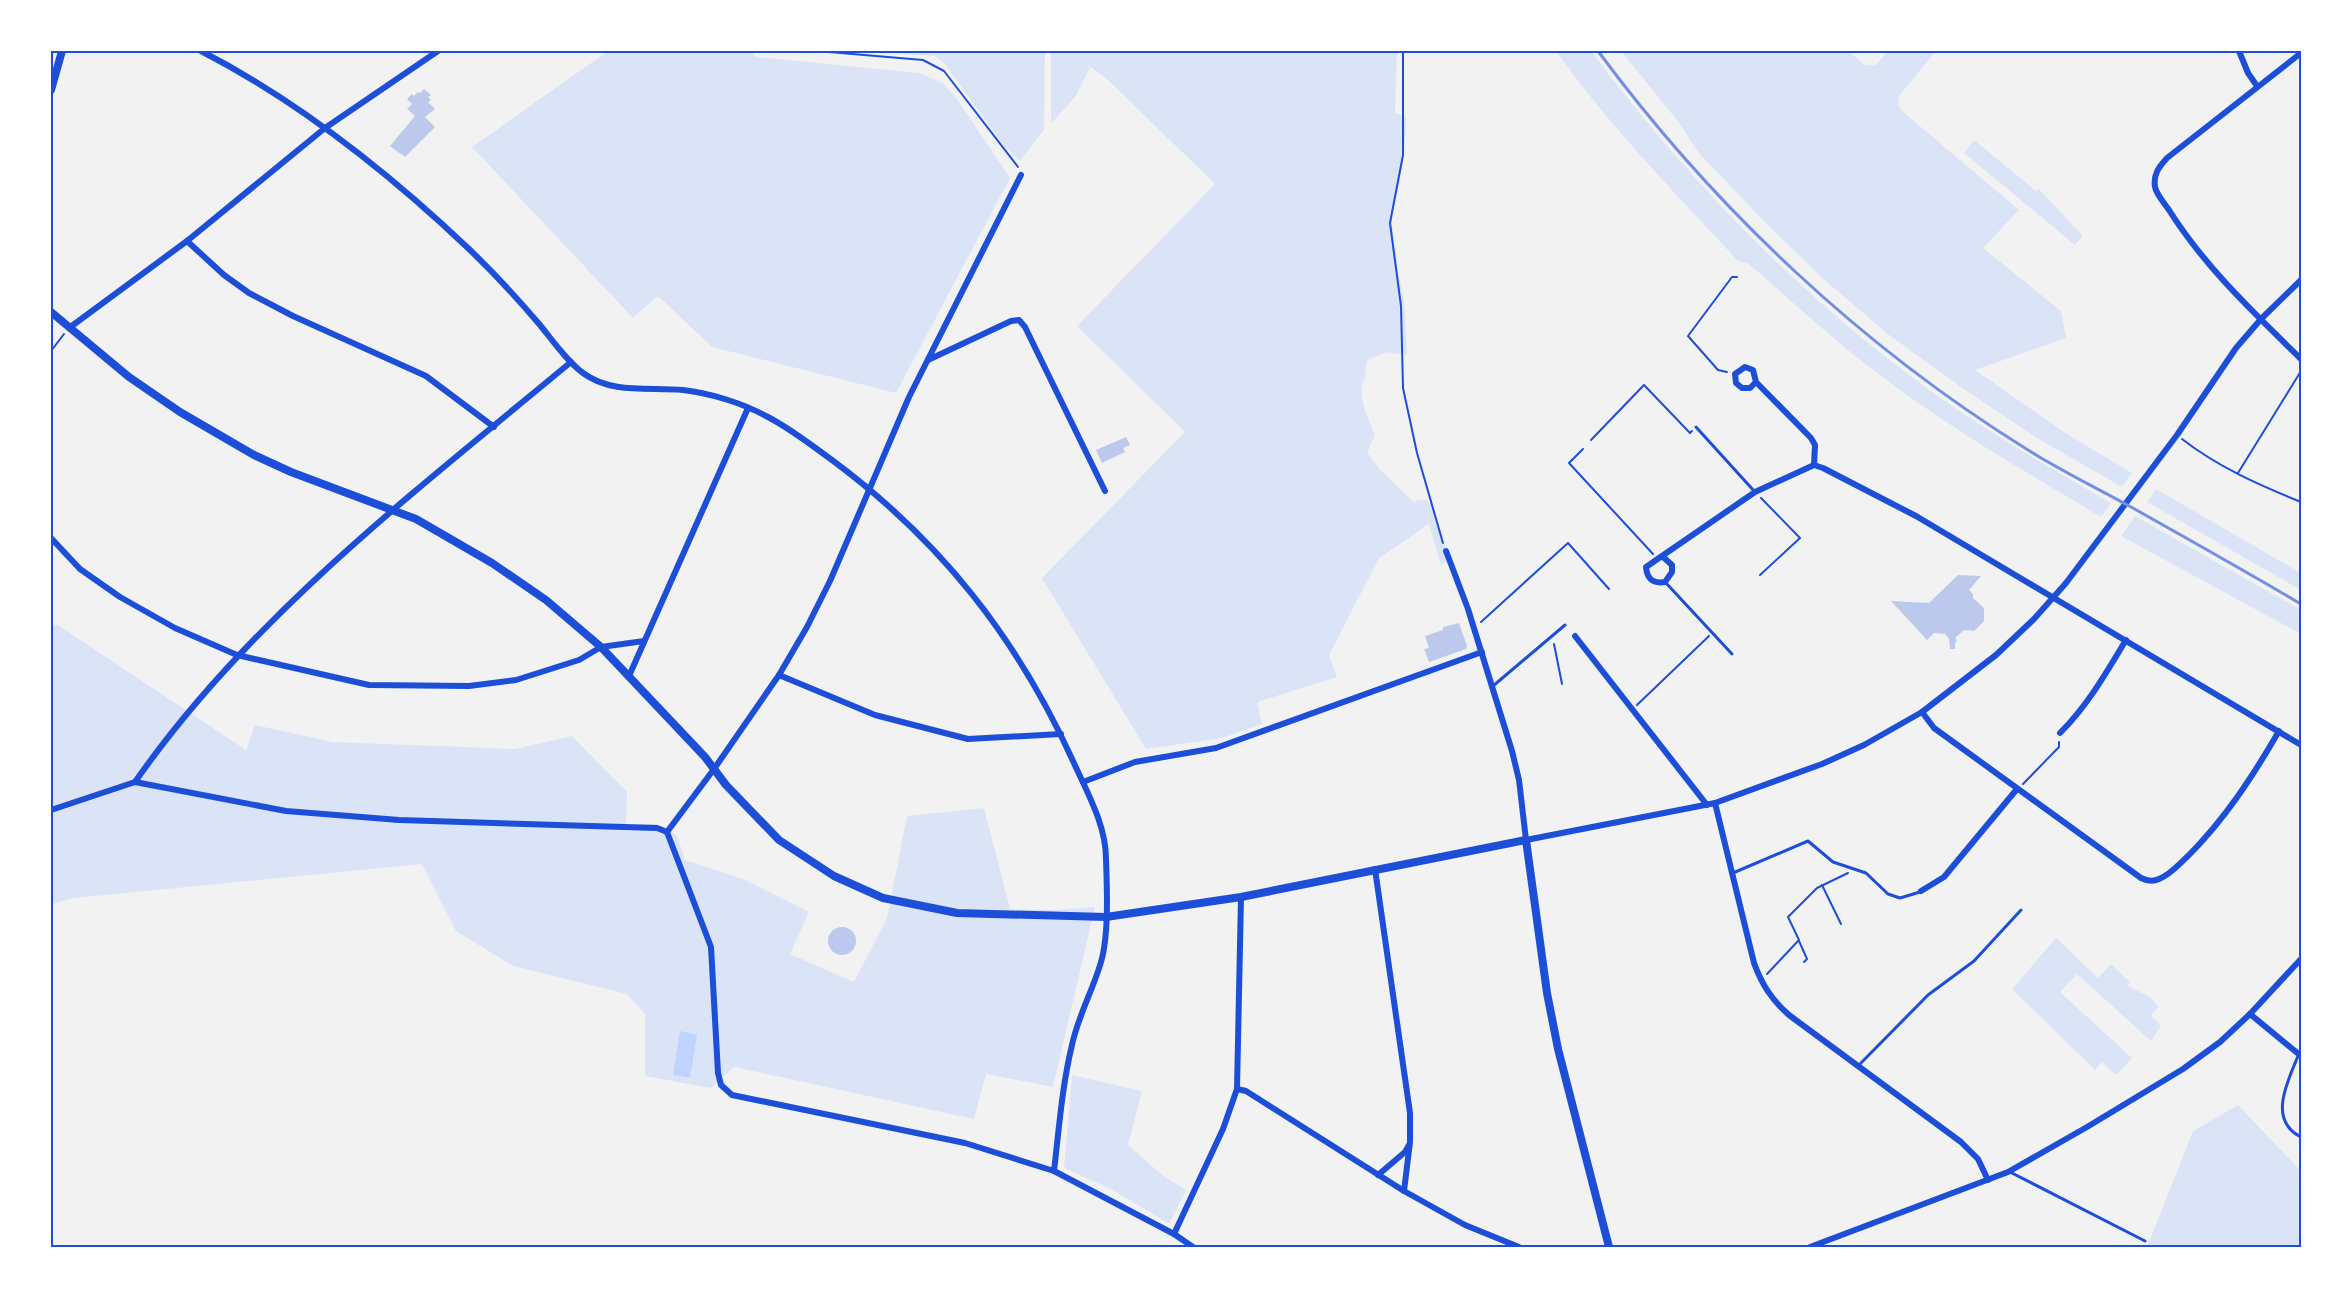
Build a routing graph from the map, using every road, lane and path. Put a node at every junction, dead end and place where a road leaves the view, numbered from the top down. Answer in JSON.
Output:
{"nodes":[{"id":1,"x":62,"y":51,"type":"edge"},
{"id":2,"x":201,"y":51,"type":"edge"},
{"id":3,"x":438,"y":51,"type":"edge"},
{"id":4,"x":817,"y":51,"type":"edge"},
{"id":5,"x":1403,"y":51,"type":"edge"},
{"id":6,"x":2239,"y":51,"type":"edge"},
{"id":7,"x":2301,"y":53,"type":"edge"},
{"id":8,"x":2257,"y":86,"type":"junction"},
{"id":9,"x":51,"y":90,"type":"edge"},
{"id":10,"x":325,"y":128,"type":"junction"},
{"id":11,"x":1021,"y":175,"type":"joint"},
{"id":12,"x":187,"y":241,"type":"junction"},
{"id":13,"x":1737,"y":277,"type":"dead end"},
{"id":14,"x":2301,"y":280,"type":"edge"},
{"id":15,"x":51,"y":312,"type":"edge"},
{"id":16,"x":2261,"y":319,"type":"junction"},
{"id":17,"x":69,"y":328,"type":"junction"},
{"id":18,"x":51,"y":351,"type":"edge"},
{"id":19,"x":2301,"y":358,"type":"edge"},
{"id":20,"x":927,"y":360,"type":"junction"},
{"id":21,"x":572,"y":362,"type":"junction"},
{"id":22,"x":2301,"y":371,"type":"edge"},
{"id":23,"x":1735,"y":374,"type":"junction"},
{"id":24,"x":1756,"y":382,"type":"junction"},
{"id":25,"x":748,"y":408,"type":"junction"},
{"id":26,"x":494,"y":427,"type":"junction"},
{"id":27,"x":1696,"y":427,"type":"joint"},
{"id":28,"x":2177,"y":435,"type":"junction"},
{"id":29,"x":1591,"y":440,"type":"dead end"},
{"id":30,"x":1583,"y":449,"type":"dead end"},
{"id":31,"x":1814,"y":465,"type":"junction"},
{"id":32,"x":2238,"y":474,"type":"junction"},
{"id":33,"x":871,"y":489,"type":"junction"},
{"id":34,"x":1105,"y":491,"type":"dead end"},
{"id":35,"x":1755,"y":492,"type":"junction"},
{"id":36,"x":2301,"y":502,"type":"edge"},
{"id":37,"x":394,"y":510,"type":"junction"},
{"id":38,"x":51,"y":538,"type":"edge"},
{"id":39,"x":1446,"y":551,"type":"joint"},
{"id":40,"x":1660,"y":557,"type":"junction"},
{"id":41,"x":1760,"y":575,"type":"dead end"},
{"id":42,"x":1665,"y":582,"type":"junction"},
{"id":43,"x":1609,"y":589,"type":"dead end"},
{"id":44,"x":2053,"y":598,"type":"junction"},
{"id":45,"x":1564,"y":625,"type":"dead end"},
{"id":46,"x":1475,"y":628,"type":"junction"},
{"id":47,"x":1575,"y":636,"type":"dead end"},
{"id":48,"x":1549,"y":637,"type":"junction"},
{"id":49,"x":1708,"y":637,"type":"dead end"},
{"id":50,"x":2126,"y":640,"type":"junction"},
{"id":51,"x":644,"y":641,"type":"junction"},
{"id":52,"x":601,"y":647,"type":"junction"},
{"id":53,"x":1482,"y":652,"type":"junction"},
{"id":54,"x":1732,"y":654,"type":"dead end"},
{"id":55,"x":237,"y":655,"type":"junction"},
{"id":56,"x":779,"y":675,"type":"junction"},
{"id":57,"x":629,"y":676,"type":"junction"},
{"id":58,"x":1562,"y":684,"type":"dead end"},
{"id":59,"x":1493,"y":687,"type":"junction"},
{"id":60,"x":1633,"y":709,"type":"junction"},
{"id":61,"x":1922,"y":712,"type":"junction"},
{"id":62,"x":2279,"y":731,"type":"junction"},
{"id":63,"x":2060,"y":733,"type":"joint"},
{"id":64,"x":1061,"y":734,"type":"junction"},
{"id":65,"x":2301,"y":745,"type":"edge"},
{"id":66,"x":714,"y":769,"type":"junction"},
{"id":67,"x":135,"y":782,"type":"junction"},
{"id":68,"x":1083,"y":782,"type":"junction"},
{"id":69,"x":2017,"y":789,"type":"junction"},
{"id":70,"x":1715,"y":803,"type":"junction"},
{"id":71,"x":1707,"y":805,"type":"junction"},
{"id":72,"x":51,"y":810,"type":"edge"},
{"id":73,"x":667,"y":832,"type":"junction"},
{"id":74,"x":1526,"y":840,"type":"junction"},
{"id":75,"x":1375,"y":869,"type":"junction"},
{"id":76,"x":1855,"y":870,"type":"junction"},
{"id":77,"x":1732,"y":873,"type":"junction"},
{"id":78,"x":1822,"y":885,"type":"junction"},
{"id":79,"x":1921,"y":891,"type":"joint"},
{"id":80,"x":1241,"y":897,"type":"junction"},
{"id":81,"x":2020,"y":910,"type":"dead end"},
{"id":82,"x":1106,"y":917,"type":"junction"},
{"id":83,"x":1841,"y":924,"type":"dead end"},
{"id":84,"x":1799,"y":940,"type":"junction"},
{"id":85,"x":2301,"y":959,"type":"edge"},
{"id":86,"x":1803,"y":962,"type":"dead end"},
{"id":87,"x":1766,"y":975,"type":"dead end"},
{"id":88,"x":2250,"y":1014,"type":"junction"},
{"id":89,"x":2300,"y":1055,"type":"edge"},
{"id":90,"x":1858,"y":1066,"type":"junction"},
{"id":91,"x":1237,"y":1089,"type":"junction"},
{"id":92,"x":2301,"y":1137,"type":"edge"},
{"id":93,"x":1410,"y":1142,"type":"junction"},
{"id":94,"x":1054,"y":1171,"type":"junction"},
{"id":95,"x":2008,"y":1172,"type":"junction"},
{"id":96,"x":1378,"y":1175,"type":"junction"},
{"id":97,"x":1988,"y":1180,"type":"junction"},
{"id":98,"x":1404,"y":1191,"type":"junction"},
{"id":99,"x":1173,"y":1234,"type":"junction"},
{"id":100,"x":1832,"y":1239,"type":"junction"},
{"id":101,"x":2145,"y":1240,"type":"dead end"},
{"id":102,"x":1193,"y":1247,"type":"edge"},
{"id":103,"x":1519,"y":1247,"type":"edge"},
{"id":104,"x":1609,"y":1247,"type":"edge"},
{"id":105,"x":1810,"y":1247,"type":"edge"},
{"id":106,"x":1834,"y":1247,"type":"edge"}],
"edges":[{"from":1,"to":9,"type":"street"},
{"from":2,"to":10,"type":"street"},
{"from":3,"to":10,"type":"street"},
{"from":4,"to":11,"type":"path"},
{"from":5,"to":39,"type":"path"},
{"from":6,"to":8,"type":"street"},
{"from":7,"to":8,"type":"street"},
{"from":8,"to":16,"type":"street"},
{"from":10,"to":12,"type":"street"},
{"from":10,"to":21,"type":"street"},
{"from":11,"to":20,"type":"street"},
{"from":12,"to":17,"type":"street"},
{"from":12,"to":26,"type":"street"},
{"from":13,"to":23,"type":"path"},
{"from":14,"to":16,"type":"street"},
{"from":15,"to":17,"type":"street"},
{"from":16,"to":19,"type":"street"},
{"from":16,"to":28,"type":"street"},
{"from":17,"to":18,"type":"path"},
{"from":17,"to":37,"type":"street"},
{"from":20,"to":33,"type":"street"},
{"from":20,"to":34,"type":"street"},
{"from":21,"to":25,"type":"street"},
{"from":21,"to":26,"type":"street"},
{"from":22,"to":32,"type":"path"},
{"from":23,"to":24,"type":"street"},
{"from":23,"to":24,"type":"street"},
{"from":24,"to":31,"type":"street"},
{"from":25,"to":33,"type":"street"},
{"from":25,"to":51,"type":"street"},
{"from":26,"to":37,"type":"street"},
{"from":27,"to":29,"type":"path"},
{"from":27,"to":35,"type":"lane"},
{"from":28,"to":32,"type":"path"},
{"from":28,"to":44,"type":"street"},
{"from":30,"to":40,"type":"path"},
{"from":31,"to":35,"type":"street"},
{"from":31,"to":44,"type":"street"},
{"from":32,"to":36,"type":"path"},
{"from":33,"to":56,"type":"street"},
{"from":33,"to":64,"type":"street"},
{"from":35,"to":40,"type":"street"},
{"from":35,"to":41,"type":"path"},
{"from":37,"to":52,"type":"street"},
{"from":37,"to":55,"type":"street"},
{"from":38,"to":55,"type":"street"},
{"from":39,"to":46,"type":"street"},
{"from":40,"to":42,"type":"street"},
{"from":40,"to":42,"type":"street"},
{"from":42,"to":54,"type":"lane"},
{"from":43,"to":46,"type":"path"},
{"from":44,"to":50,"type":"street"},
{"from":44,"to":61,"type":"street"},
{"from":45,"to":48,"type":"lane"},
{"from":46,"to":53,"type":"street"},
{"from":47,"to":60,"type":"street"},
{"from":48,"to":58,"type":"path"},
{"from":48,"to":59,"type":"lane"},
{"from":49,"to":60,"type":"path"},
{"from":50,"to":62,"type":"street"},
{"from":50,"to":63,"type":"street"},
{"from":51,"to":52,"type":"street"},
{"from":51,"to":57,"type":"street"},
{"from":52,"to":55,"type":"street"},
{"from":52,"to":57,"type":"street"},
{"from":53,"to":59,"type":"street"},
{"from":53,"to":68,"type":"street"},
{"from":55,"to":67,"type":"street"},
{"from":56,"to":64,"type":"street"},
{"from":56,"to":66,"type":"street"},
{"from":57,"to":66,"type":"street"},
{"from":59,"to":74,"type":"street"},
{"from":60,"to":71,"type":"street"},
{"from":61,"to":69,"type":"street"},
{"from":61,"to":70,"type":"street"},
{"from":62,"to":65,"type":"street"},
{"from":62,"to":69,"type":"street"},
{"from":63,"to":69,"type":"path"},
{"from":64,"to":68,"type":"street"},
{"from":66,"to":73,"type":"street"},
{"from":66,"to":82,"type":"street"},
{"from":67,"to":72,"type":"street"},
{"from":67,"to":73,"type":"street"},
{"from":68,"to":82,"type":"street"},
{"from":69,"to":79,"type":"street"},
{"from":70,"to":71,"type":"street"},
{"from":70,"to":77,"type":"street"},
{"from":71,"to":74,"type":"street"},
{"from":73,"to":94,"type":"street"},
{"from":74,"to":75,"type":"street"},
{"from":74,"to":104,"type":"street"},
{"from":75,"to":80,"type":"street"},
{"from":75,"to":93,"type":"street"},
{"from":76,"to":77,"type":"lane"},
{"from":76,"to":78,"type":"path"},
{"from":76,"to":79,"type":"lane"},
{"from":77,"to":90,"type":"street"},
{"from":78,"to":83,"type":"path"},
{"from":78,"to":84,"type":"path"},
{"from":80,"to":82,"type":"street"},
{"from":80,"to":91,"type":"street"},
{"from":81,"to":90,"type":"lane"},
{"from":82,"to":94,"type":"street"},
{"from":84,"to":86,"type":"path"},
{"from":84,"to":87,"type":"path"},
{"from":85,"to":88,"type":"street"},
{"from":88,"to":89,"type":"street"},
{"from":88,"to":95,"type":"street"},
{"from":89,"to":92,"type":"lane"},
{"from":90,"to":97,"type":"street"},
{"from":91,"to":96,"type":"street"},
{"from":91,"to":99,"type":"street"},
{"from":93,"to":96,"type":"street"},
{"from":93,"to":98,"type":"street"},
{"from":94,"to":99,"type":"street"},
{"from":95,"to":97,"type":"street"},
{"from":95,"to":101,"type":"lane"},
{"from":96,"to":98,"type":"street"},
{"from":97,"to":100,"type":"street"},
{"from":98,"to":103,"type":"street"},
{"from":99,"to":102,"type":"street"},
{"from":100,"to":105,"type":"street"},
{"from":100,"to":106,"type":"street"}]}
